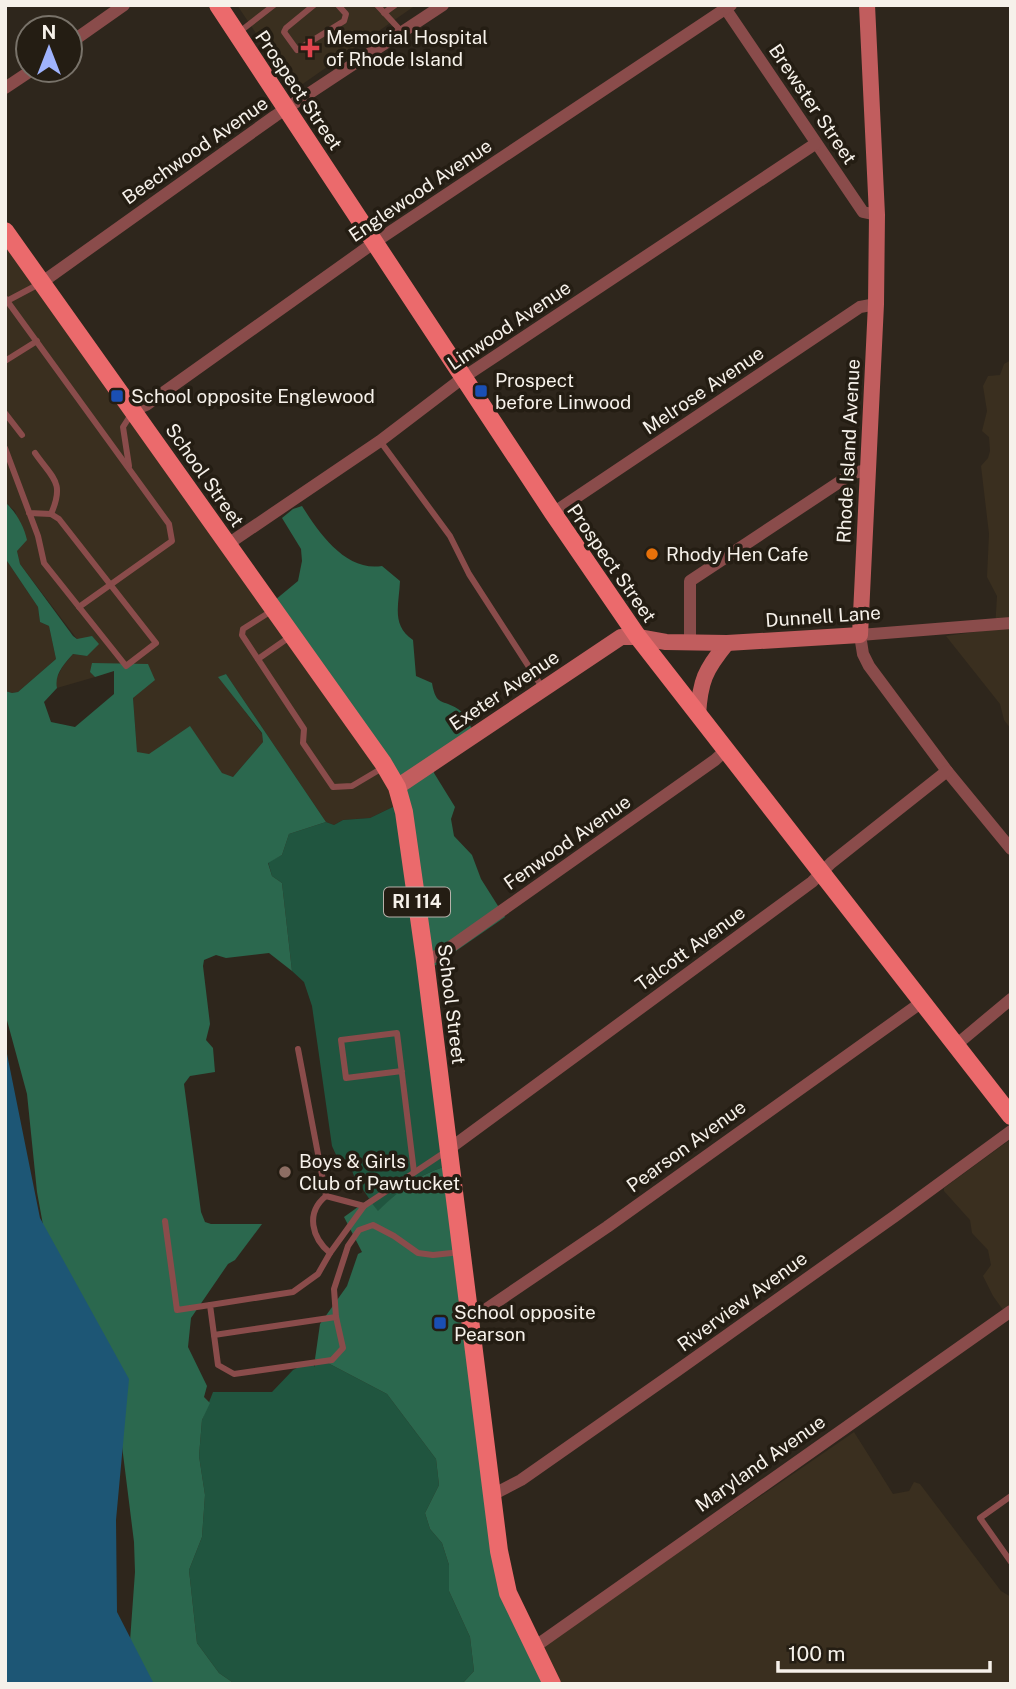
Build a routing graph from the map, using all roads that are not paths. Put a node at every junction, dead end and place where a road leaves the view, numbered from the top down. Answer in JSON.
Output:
{"nodes":[{"id":1,"x":124,"y":5,"type":"edge"},
{"id":2,"x":218,"y":5,"type":"edge"},
{"id":3,"x":274,"y":5,"type":"edge"},
{"id":4,"x":314,"y":5,"type":"edge"},
{"id":5,"x":338,"y":5,"type":"edge"},
{"id":6,"x":377,"y":5,"type":"edge"},
{"id":7,"x":395,"y":5,"type":"edge"},
{"id":8,"x":443,"y":5,"type":"edge"},
{"id":9,"x":867,"y":5,"type":"edge"},
{"id":10,"x":726,"y":6,"type":"edge"},
{"id":11,"x":384,"y":13,"type":"junction"},
{"id":12,"x":402,"y":32,"type":"junction"},
{"id":13,"x":84,"y":33,"type":"edge"},
{"id":14,"x":237,"y":34,"type":"junction"},
{"id":15,"x":286,"y":109,"type":"junction"},
{"id":16,"x":815,"y":144,"type":"junction"},
{"id":17,"x":877,"y":215,"type":"junction"},
{"id":18,"x":5,"y":231,"type":"edge"},
{"id":19,"x":375,"y":242,"type":"junction"},
{"id":20,"x":41,"y":283,"type":"junction"},
{"id":21,"x":6,"y":300,"type":"edge"},
{"id":22,"x":876,"y":304,"type":"junction"},
{"id":23,"x":37,"y":341,"type":"junction"},
{"id":24,"x":5,"y":361,"type":"edge"},
{"id":25,"x":464,"y":377,"type":"junction"},
{"id":26,"x":134,"y":410,"type":"junction"},
{"id":27,"x":5,"y":413,"type":"edge"},
{"id":28,"x":22,"y":435,"type":"dead end"},
{"id":29,"x":380,"y":440,"type":"junction"},
{"id":30,"x":5,"y":448,"type":"edge"},
{"id":31,"x":35,"y":453,"type":"dead end"},
{"id":32,"x":130,"y":467,"type":"junction"},
{"id":33,"x":868,"y":470,"type":"junction"},
{"id":34,"x":29,"y":513,"type":"junction"},
{"id":35,"x":553,"y":513,"type":"junction"},
{"id":36,"x":51,"y":514,"type":"junction"},
{"id":37,"x":228,"y":544,"type":"junction"},
{"id":38,"x":111,"y":585,"type":"junction"},
{"id":39,"x":79,"y":607,"type":"junction"},
{"id":40,"x":274,"y":609,"type":"junction"},
{"id":41,"x":1011,"y":623,"type":"edge"},
{"id":42,"x":293,"y":635,"type":"junction"},
{"id":43,"x":860,"y":635,"type":"junction"},
{"id":44,"x":638,"y":637,"type":"junction"},
{"id":45,"x":690,"y":643,"type":"junction"},
{"id":46,"x":727,"y":643,"type":"junction"},
{"id":47,"x":258,"y":659,"type":"junction"},
{"id":48,"x":542,"y":688,"type":"junction"},
{"id":49,"x":698,"y":715,"type":"junction"},
{"id":50,"x":726,"y":750,"type":"junction"},
{"id":51,"x":385,"y":767,"type":"junction"},
{"id":52,"x":947,"y":771,"type":"junction"},
{"id":53,"x":397,"y":788,"type":"junction"},
{"id":54,"x":1011,"y":849,"type":"edge"},
{"id":55,"x":822,"y":872,"type":"junction"},
{"id":56,"x":425,"y":960,"type":"junction"},
{"id":57,"x":1011,"y":999,"type":"edge"},
{"id":58,"x":922,"y":1002,"type":"junction"},
{"id":59,"x":956,"y":1045,"type":"junction"},
{"id":60,"x":298,"y":1049,"type":"dead end"},
{"id":61,"x":402,"y":1071,"type":"junction"},
{"id":62,"x":1011,"y":1116,"type":"edge"},
{"id":63,"x":1011,"y":1131,"type":"edge"},
{"id":64,"x":449,"y":1149,"type":"junction"},
{"id":65,"x":415,"y":1172,"type":"junction"},
{"id":66,"x":326,"y":1196,"type":"junction"},
{"id":67,"x":365,"y":1206,"type":"junction"},
{"id":68,"x":165,"y":1222,"type":"dead end"},
{"id":69,"x":462,"y":1252,"type":"junction"},
{"id":70,"x":330,"y":1253,"type":"junction"},
{"id":71,"x":210,"y":1305,"type":"junction"},
{"id":72,"x":1011,"y":1311,"type":"edge"},
{"id":73,"x":336,"y":1317,"type":"junction"},
{"id":74,"x":471,"y":1317,"type":"junction"},
{"id":75,"x":214,"y":1335,"type":"junction"},
{"id":76,"x":492,"y":1495,"type":"junction"},
{"id":77,"x":1011,"y":1496,"type":"edge"},
{"id":78,"x":1011,"y":1562,"type":"edge"},
{"id":79,"x":533,"y":1648,"type":"junction"},
{"id":80,"x":552,"y":1684,"type":"edge"}],
"edges":[{"from":1,"to":13,"type":"street"},
{"from":2,"to":14,"type":"main road","name":"Prospect Street"},
{"from":3,"to":14,"type":"lane"},
{"from":4,"to":5,"type":"lane"},
{"from":6,"to":11,"type":"lane"},
{"from":7,"to":11,"type":"lane"},
{"from":8,"to":12,"type":"street","name":"Beechwood Avenue"},
{"from":9,"to":17,"type":"street","name":"Rhode Island Avenue"},
{"from":10,"to":16,"type":"street","name":"Brewster Street"},
{"from":10,"to":19,"type":"street","name":"Englewood Avenue"},
{"from":11,"to":12,"type":"lane"},
{"from":12,"to":15,"type":"street","name":"Beechwood Avenue"},
{"from":14,"to":15,"type":"main road","name":"Prospect Street"},
{"from":15,"to":19,"type":"main road","name":"Prospect Street"},
{"from":15,"to":20,"type":"street","name":"Beechwood Avenue"},
{"from":16,"to":17,"type":"street","name":"Brewster Street"},
{"from":16,"to":25,"type":"street","name":"Linwood Avenue"},
{"from":17,"to":22,"type":"street","name":"Rhode Island Avenue"},
{"from":18,"to":20,"type":"main road","name":"School Street","number":"RI 114"},
{"from":19,"to":25,"type":"main road","name":"Prospect Street"},
{"from":19,"to":26,"type":"street","name":"Englewood Avenue"},
{"from":20,"to":21,"type":"lane"},
{"from":20,"to":26,"type":"main road","name":"School Street","number":"RI 114"},
{"from":21,"to":23,"type":"lane"},
{"from":22,"to":33,"type":"street","name":"Rhode Island Avenue"},
{"from":22,"to":35,"type":"street","name":"Melrose Avenue"},
{"from":23,"to":24,"type":"lane"},
{"from":23,"to":32,"type":"lane"},
{"from":25,"to":29,"type":"street","name":"Linwood Avenue"},
{"from":25,"to":35,"type":"main road","name":"Prospect Street"},
{"from":26,"to":32,"type":"lane"},
{"from":26,"to":37,"type":"main road","name":"School Street","number":"RI 114"},
{"from":27,"to":28,"type":"lane"},
{"from":29,"to":37,"type":"street","name":"Linwood Avenue"},
{"from":29,"to":48,"type":"lane"},
{"from":30,"to":34,"type":"lane"},
{"from":31,"to":36,"type":"lane"},
{"from":32,"to":38,"type":"lane"},
{"from":33,"to":43,"type":"street","name":"Rhode Island Avenue"},
{"from":33,"to":45,"type":"street"},
{"from":34,"to":36,"type":"lane"},
{"from":34,"to":39,"type":"lane"},
{"from":35,"to":44,"type":"main road","name":"Prospect Street"},
{"from":36,"to":38,"type":"lane"},
{"from":37,"to":40,"type":"main road","name":"School Street","number":"RI 114"},
{"from":38,"to":39,"type":"lane"},
{"from":38,"to":39,"type":"lane"},
{"from":40,"to":42,"type":"main road","name":"School Street","number":"RI 114"},
{"from":40,"to":47,"type":"lane"},
{"from":41,"to":43,"type":"street","name":"Dunnell Lane"},
{"from":42,"to":47,"type":"lane"},
{"from":42,"to":51,"type":"main road","name":"School Street","number":"RI 114"},
{"from":43,"to":46,"type":"street","name":"Dunnell Lane"},
{"from":43,"to":52,"type":"street","name":"Rhode Island Avenue"},
{"from":44,"to":45,"type":"street","name":"Dunnell Lane"},
{"from":44,"to":48,"type":"street","name":"Exeter Avenue"},
{"from":44,"to":49,"type":"main road","name":"Prospect Street"},
{"from":45,"to":46,"type":"street","name":"Dunnell Lane"},
{"from":46,"to":49,"type":"street"},
{"from":47,"to":51,"type":"lane"},
{"from":48,"to":53,"type":"street","name":"Exeter Avenue"},
{"from":49,"to":50,"type":"main road","name":"Prospect Street"},
{"from":50,"to":55,"type":"main road","name":"Prospect Street"},
{"from":50,"to":56,"type":"street","name":"Fenwood Avenue"},
{"from":51,"to":53,"type":"main road","name":"School Street","number":"RI 114"},
{"from":52,"to":54,"type":"street","name":"Rhode Island Avenue"},
{"from":52,"to":55,"type":"street","name":"Talcott Avenue"},
{"from":53,"to":56,"type":"main road","name":"School Street","number":"RI 114"},
{"from":55,"to":58,"type":"main road","name":"Prospect Street"},
{"from":55,"to":64,"type":"street","name":"Talcott Avenue"},
{"from":56,"to":64,"type":"main road","name":"School Street","number":"RI 114"},
{"from":57,"to":59,"type":"street"},
{"from":58,"to":59,"type":"main road","name":"Prospect Street"},
{"from":58,"to":74,"type":"street","name":"Pearson Avenue"},
{"from":59,"to":62,"type":"main road","name":"Prospect Street"},
{"from":60,"to":66,"type":"lane"},
{"from":61,"to":61,"type":"lane"},
{"from":61,"to":65,"type":"lane"},
{"from":63,"to":76,"type":"street","name":"Riverview Avenue"},
{"from":64,"to":65,"type":"lane"},
{"from":64,"to":69,"type":"main road","name":"School Street","number":"RI 114"},
{"from":65,"to":67,"type":"lane"},
{"from":66,"to":67,"type":"lane"},
{"from":66,"to":70,"type":"lane"},
{"from":67,"to":70,"type":"lane"},
{"from":68,"to":71,"type":"lane"},
{"from":69,"to":73,"type":"lane"},
{"from":69,"to":74,"type":"main road","name":"School Street","number":"RI 114"},
{"from":70,"to":71,"type":"lane"},
{"from":71,"to":75,"type":"lane"},
{"from":72,"to":79,"type":"street","name":"Maryland Avenue"},
{"from":73,"to":75,"type":"lane"},
{"from":73,"to":75,"type":"lane"},
{"from":74,"to":76,"type":"main road","name":"School Street","number":"RI 114"},
{"from":76,"to":79,"type":"main road","name":"School Street","number":"RI 114"},
{"from":77,"to":78,"type":"lane"},
{"from":79,"to":80,"type":"main road","name":"School Street","number":"RI 114"}]}
